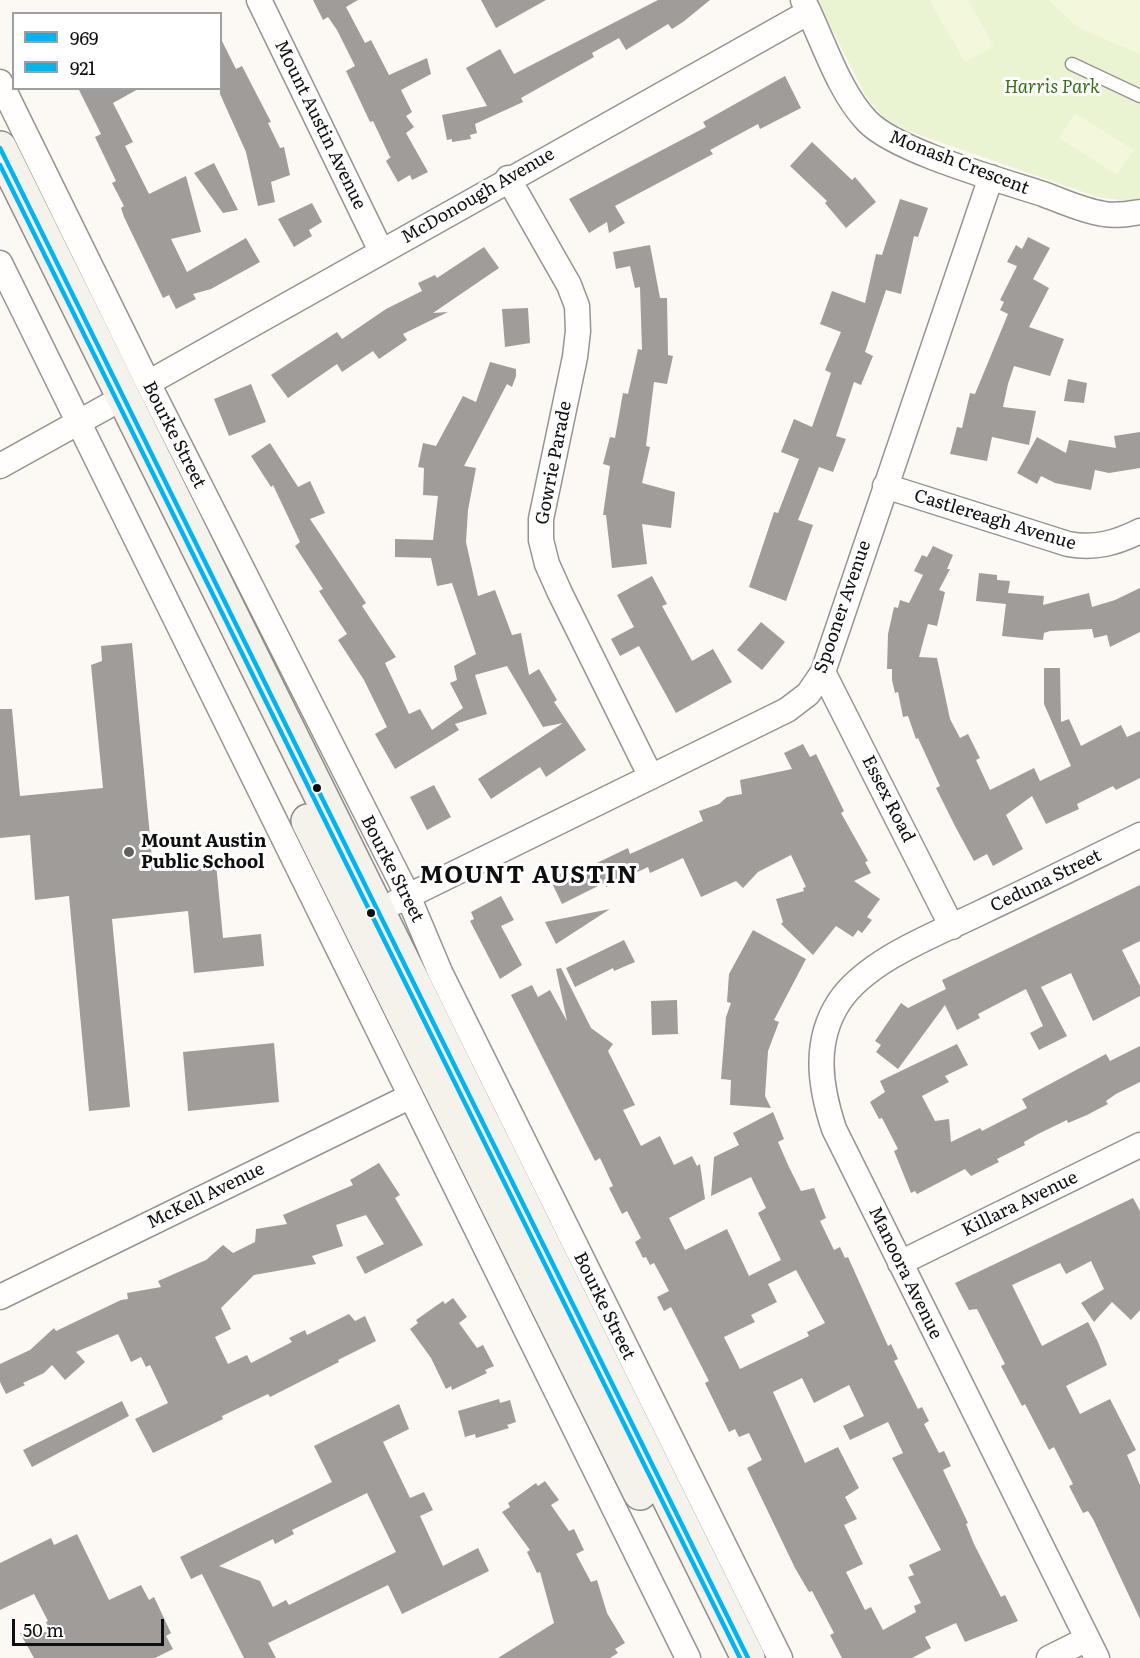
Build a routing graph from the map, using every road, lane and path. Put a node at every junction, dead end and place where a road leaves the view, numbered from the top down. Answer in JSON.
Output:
{"nodes":[{"id":1,"x":259,"y":0,"type":"edge"},
{"id":2,"x":806,"y":6,"type":"edge"},
{"id":3,"x":1072,"y":64,"type":"dead end"},
{"id":4,"x":0,"y":82,"type":"edge"},
{"id":5,"x":1140,"y":96,"type":"edge"},
{"id":6,"x":0,"y":148,"type":"edge"},
{"id":7,"x":991,"y":177,"type":"junction"},
{"id":8,"x":508,"y":178,"type":"junction"},
{"id":9,"x":0,"y":197,"type":"edge"},
{"id":10,"x":1140,"y":212,"type":"edge"},
{"id":11,"x":381,"y":251,"type":"junction"},
{"id":12,"x":0,"y":263,"type":"edge"},
{"id":13,"x":113,"y":402,"type":"junction"},
{"id":14,"x":0,"y":466,"type":"edge"},
{"id":15,"x":885,"y":486,"type":"junction"},
{"id":16,"x":1140,"y":531,"type":"edge"},
{"id":17,"x":823,"y":672,"type":"junction"},
{"id":18,"x":651,"y":777,"type":"junction"},
{"id":19,"x":1140,"y":835,"type":"edge"},
{"id":20,"x":408,"y":896,"type":"junction"},
{"id":21,"x":368,"y":916,"type":"junction"},
{"id":22,"x":952,"y":927,"type":"junction"},
{"id":23,"x":411,"y":1096,"type":"junction"},
{"id":24,"x":1140,"y":1145,"type":"edge"},
{"id":25,"x":900,"y":1263,"type":"junction"},
{"id":26,"x":0,"y":1297,"type":"edge"},
{"id":27,"x":1092,"y":1648,"type":"edge"},
{"id":28,"x":688,"y":1658,"type":"edge"},
{"id":29,"x":722,"y":1658,"type":"edge"},
{"id":30,"x":748,"y":1658,"type":"edge"},
{"id":31,"x":780,"y":1658,"type":"edge"},
{"id":32,"x":1049,"y":1658,"type":"edge"}],
"edges":[{"from":1,"to":11,"type":"street","name":"Mount Austin Avenue"},
{"from":2,"to":7,"type":"street","name":"Monash Crescent"},
{"from":2,"to":8,"type":"street","name":"McDonough Avenue"},
{"from":3,"to":5,"type":"lane"},
{"from":4,"to":13,"type":"street","name":"Bourke Street"},
{"from":6,"to":13,"type":"main road","name":"Bourke Street"},
{"from":7,"to":10,"type":"street","name":"Monash Crescent"},
{"from":7,"to":15,"type":"street","name":"Spooner Avenue"},
{"from":8,"to":11,"type":"street","name":"McDonough Avenue"},
{"from":8,"to":18,"type":"street","name":"Gowrie Parade"},
{"from":9,"to":13,"type":"main road","name":"Bourke Street"},
{"from":11,"to":13,"type":"street","name":"McDonough Avenue"},
{"from":12,"to":13,"type":"street","name":"Bourke Street"},
{"from":13,"to":14,"type":"street","name":"McDonough Avenue"},
{"from":13,"to":20,"type":"street","name":"Bourke Street"},
{"from":13,"to":21,"type":"main road","name":"Bourke Street"},
{"from":13,"to":23,"type":"street","name":"Bourke Street"},
{"from":15,"to":16,"type":"street","name":"Castlereagh Avenue"},
{"from":15,"to":17,"type":"street","name":"Spooner Avenue"},
{"from":17,"to":18,"type":"street","name":"Spooner Avenue"},
{"from":17,"to":22,"type":"street","name":"Essex Road"},
{"from":18,"to":20,"type":"street","name":"Spooner Avenue"},
{"from":19,"to":22,"type":"street","name":"Ceduna Street"},
{"from":20,"to":21,"type":"street","name":"Spooner Avenue"},
{"from":20,"to":31,"type":"street","name":"Bourke Street"},
{"from":21,"to":29,"type":"main road","name":"Bourke Street"},
{"from":21,"to":30,"type":"main road","name":"Bourke Street"},
{"from":22,"to":25,"type":"street","name":"Manoora Avenue"},
{"from":23,"to":26,"type":"street","name":"McKell Avenue"},
{"from":23,"to":28,"type":"street","name":"Bourke Street"},
{"from":24,"to":25,"type":"street","name":"Killara Avenue"},
{"from":25,"to":27,"type":"street","name":"Manoora Avenue"},
{"from":27,"to":32,"type":"street"}]}
